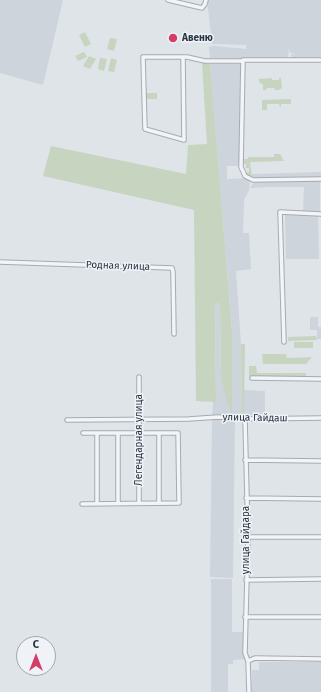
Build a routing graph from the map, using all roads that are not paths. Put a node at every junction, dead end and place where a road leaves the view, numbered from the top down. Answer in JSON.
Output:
{"nodes":[{"id":1,"x":168,"y":0,"type":"edge"},
{"id":2,"x":206,"y":0,"type":"edge"},
{"id":3,"x":183,"y":57,"type":"junction"},
{"id":4,"x":321,"y":60,"type":"edge"},
{"id":5,"x":243,"y":61,"type":"junction"},
{"id":6,"x":321,"y":179,"type":"edge"},
{"id":7,"x":321,"y":214,"type":"edge"},
{"id":8,"x":0,"y":262,"type":"edge"},
{"id":9,"x":174,"y":334,"type":"dead end"},
{"id":10,"x":284,"y":342,"type":"dead end"},
{"id":11,"x":139,"y":377,"type":"dead end"},
{"id":12,"x":252,"y":378,"type":"dead end"},
{"id":13,"x":321,"y":379,"type":"edge"},
{"id":14,"x":321,"y":418,"type":"edge"},
{"id":15,"x":245,"y":419,"type":"junction"},
{"id":16,"x":67,"y":420,"type":"dead end"},
{"id":17,"x":138,"y":420,"type":"junction"},
{"id":18,"x":83,"y":433,"type":"dead end"},
{"id":19,"x":97,"y":433,"type":"junction"},
{"id":20,"x":118,"y":433,"type":"junction"},
{"id":21,"x":138,"y":433,"type":"junction"},
{"id":22,"x":159,"y":433,"type":"junction"},
{"id":23,"x":245,"y":460,"type":"junction"},
{"id":24,"x":321,"y":461,"type":"edge"},
{"id":25,"x":246,"y":498,"type":"junction"},
{"id":26,"x":321,"y":499,"type":"edge"},
{"id":27,"x":118,"y":503,"type":"junction"},
{"id":28,"x":139,"y":503,"type":"junction"},
{"id":29,"x":159,"y":503,"type":"junction"},
{"id":30,"x":82,"y":504,"type":"dead end"},
{"id":31,"x":98,"y":504,"type":"junction"},
{"id":32,"x":248,"y":537,"type":"junction"},
{"id":33,"x":321,"y":537,"type":"edge"},
{"id":34,"x":321,"y":579,"type":"edge"},
{"id":35,"x":246,"y":580,"type":"junction"},
{"id":36,"x":245,"y":617,"type":"junction"},
{"id":37,"x":321,"y":617,"type":"edge"},
{"id":38,"x":321,"y":659,"type":"edge"},
{"id":39,"x":248,"y":661,"type":"junction"},
{"id":40,"x":249,"y":692,"type":"edge"}],
"edges":[{"from":1,"to":2,"type":"street"},
{"from":3,"to":3,"type":"street"},
{"from":3,"to":5,"type":"street"},
{"from":4,"to":5,"type":"street"},
{"from":5,"to":6,"type":"street"},
{"from":7,"to":10,"type":"street"},
{"from":8,"to":9,"type":"street","name":"Родная улица"},
{"from":11,"to":17,"type":"street","name":"Легендарная улица"},
{"from":12,"to":13,"type":"street"},
{"from":14,"to":15,"type":"street","name":"улица Гайдаш"},
{"from":15,"to":17,"type":"street","name":"улица Гайдаш"},
{"from":15,"to":23,"type":"street","name":"улица Гайдара"},
{"from":16,"to":17,"type":"street","name":"улица Гайдаш"},
{"from":17,"to":21,"type":"street","name":"Легендарная улица"},
{"from":18,"to":19,"type":"street"},
{"from":19,"to":20,"type":"street"},
{"from":19,"to":31,"type":"street"},
{"from":20,"to":21,"type":"street"},
{"from":20,"to":27,"type":"street"},
{"from":21,"to":22,"type":"street"},
{"from":21,"to":28,"type":"street","name":"Легендарная улица"},
{"from":22,"to":29,"type":"street"},
{"from":22,"to":29,"type":"street"},
{"from":23,"to":24,"type":"street"},
{"from":23,"to":25,"type":"street","name":"улица Гайдара"},
{"from":25,"to":26,"type":"street"},
{"from":25,"to":32,"type":"street","name":"улица Гайдара"},
{"from":27,"to":28,"type":"street"},
{"from":27,"to":31,"type":"street"},
{"from":28,"to":29,"type":"street"},
{"from":30,"to":31,"type":"street"},
{"from":32,"to":33,"type":"street"},
{"from":32,"to":35,"type":"street","name":"улица Гайдара"},
{"from":34,"to":35,"type":"street"},
{"from":35,"to":36,"type":"street","name":"улица Гайдара"},
{"from":36,"to":37,"type":"street"},
{"from":36,"to":39,"type":"street","name":"улица Гайдара"},
{"from":38,"to":39,"type":"street"},
{"from":39,"to":40,"type":"street","name":"улица Гайдара"}]}
